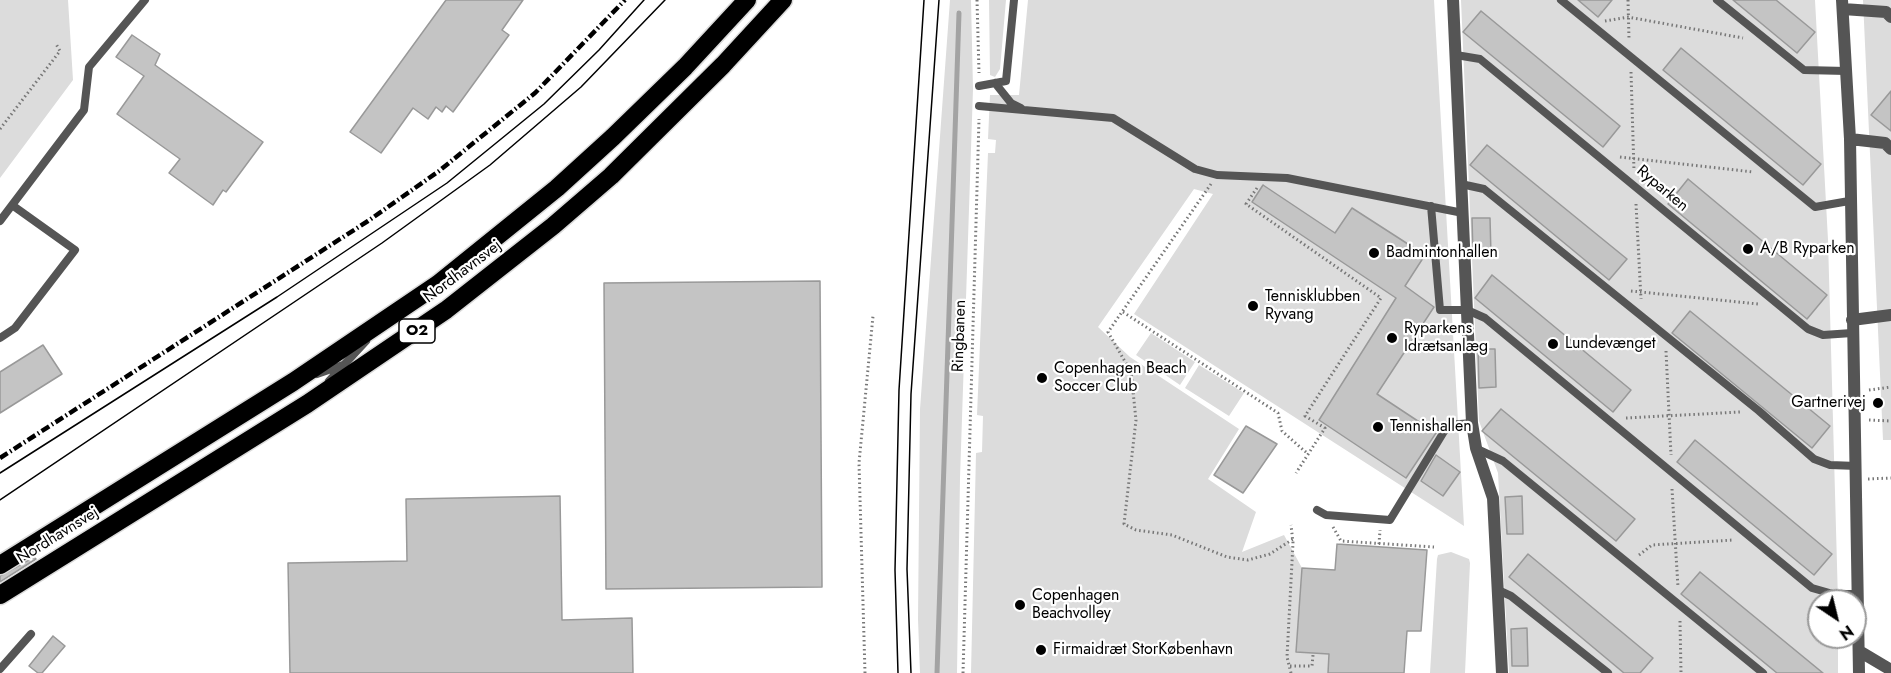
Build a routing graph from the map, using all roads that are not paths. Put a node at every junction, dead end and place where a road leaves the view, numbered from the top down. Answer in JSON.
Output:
{"nodes":[{"id":1,"x":145,"y":0,"type":"edge"},
{"id":2,"x":747,"y":0,"type":"edge"},
{"id":3,"x":783,"y":0,"type":"edge"},
{"id":4,"x":1014,"y":0,"type":"edge"},
{"id":5,"x":1453,"y":0,"type":"edge"},
{"id":6,"x":1561,"y":0,"type":"edge"},
{"id":7,"x":1717,"y":0,"type":"edge"},
{"id":8,"x":1843,"y":4,"type":"edge"},
{"id":9,"x":1891,"y":17,"type":"edge"},
{"id":10,"x":1456,"y":55,"type":"junction"},
{"id":11,"x":1846,"y":70,"type":"junction"},
{"id":12,"x":995,"y":83,"type":"junction"},
{"id":13,"x":980,"y":86,"type":"road end"},
{"id":14,"x":979,"y":106,"type":"road end"},
{"id":15,"x":1025,"y":110,"type":"junction"},
{"id":16,"x":1850,"y":139,"type":"junction"},
{"id":17,"x":1891,"y":149,"type":"edge"},
{"id":18,"x":1461,"y":184,"type":"junction"},
{"id":19,"x":1849,"y":201,"type":"junction"},
{"id":20,"x":12,"y":205,"type":"junction"},
{"id":21,"x":1431,"y":206,"type":"junction"},
{"id":22,"x":1463,"y":213,"type":"junction"},
{"id":23,"x":0,"y":221,"type":"edge"},
{"id":24,"x":1467,"y":310,"type":"junction"},
{"id":25,"x":1891,"y":315,"type":"edge"},
{"id":26,"x":1852,"y":320,"type":"junction"},
{"id":27,"x":381,"y":325,"type":"junction"},
{"id":28,"x":1852,"y":333,"type":"junction"},
{"id":29,"x":0,"y":338,"type":"edge"},
{"id":30,"x":395,"y":347,"type":"junction"},
{"id":31,"x":344,"y":364,"type":"junction"},
{"id":32,"x":293,"y":382,"type":"junction"},
{"id":33,"x":307,"y":404,"type":"junction"},
{"id":34,"x":1472,"y":423,"type":"junction"},
{"id":35,"x":1476,"y":448,"type":"junction"},
{"id":36,"x":1857,"y":466,"type":"junction"},
{"id":37,"x":1317,"y":510,"type":"dead end"},
{"id":38,"x":0,"y":565,"type":"edge"},
{"id":39,"x":1816,"y":589,"type":"edge"},
{"id":40,"x":1859,"y":589,"type":"edge"},
{"id":41,"x":1498,"y":590,"type":"junction"},
{"id":42,"x":0,"y":595,"type":"edge"},
{"id":43,"x":31,"y":634,"type":"dead end"},
{"id":44,"x":1859,"y":651,"type":"joint"},
{"id":45,"x":0,"y":669,"type":"edge"},
{"id":46,"x":1891,"y":670,"type":"edge"},
{"id":47,"x":1502,"y":673,"type":"edge"},
{"id":48,"x":1608,"y":673,"type":"edge"},
{"id":49,"x":1763,"y":673,"type":"edge"},
{"id":50,"x":1859,"y":673,"type":"edge"}],
"edges":[{"from":1,"to":20,"type":"lane"},
{"from":2,"to":27,"type":"highway","name":"Nordhavnsvej","number":"O2"},
{"from":3,"to":30,"type":"highway","name":"Nordhavnsvej","number":"O2"},
{"from":4,"to":12,"type":"lane"},
{"from":5,"to":10,"type":"street"},
{"from":6,"to":19,"type":"lane"},
{"from":7,"to":11,"type":"lane"},
{"from":8,"to":9,"type":"street"},
{"from":8,"to":11,"type":"street"},
{"from":10,"to":18,"type":"street"},
{"from":10,"to":28,"type":"lane","name":"Ryparken"},
{"from":11,"to":16,"type":"street"},
{"from":12,"to":13,"type":"lane"},
{"from":12,"to":15,"type":"lane"},
{"from":14,"to":15,"type":"lane"},
{"from":15,"to":21,"type":"lane"},
{"from":16,"to":17,"type":"street"},
{"from":16,"to":19,"type":"street"},
{"from":18,"to":22,"type":"street"},
{"from":18,"to":36,"type":"lane"},
{"from":19,"to":26,"type":"street"},
{"from":20,"to":23,"type":"lane"},
{"from":20,"to":29,"type":"lane"},
{"from":21,"to":22,"type":"lane"},
{"from":21,"to":24,"type":"lane"},
{"from":22,"to":24,"type":"street"},
{"from":24,"to":34,"type":"street"},
{"from":24,"to":39,"type":"lane"},
{"from":25,"to":26,"type":"street"},
{"from":26,"to":28,"type":"street"},
{"from":27,"to":31,"type":"lane"},
{"from":27,"to":32,"type":"highway","name":"Nordhavnsvej","number":"O2"},
{"from":28,"to":36,"type":"street"},
{"from":30,"to":31,"type":"lane"},
{"from":30,"to":33,"type":"highway","name":"Nordhavnsvej","number":"O2"},
{"from":31,"to":32,"type":"lane"},
{"from":31,"to":33,"type":"lane"},
{"from":32,"to":38,"type":"highway","name":"Nordhavnsvej","number":"O2"},
{"from":33,"to":42,"type":"highway","name":"Nordhavnsvej","number":"O2"},
{"from":34,"to":35,"type":"street"},
{"from":34,"to":37,"type":"lane"},
{"from":35,"to":41,"type":"street"},
{"from":35,"to":49,"type":"lane"},
{"from":36,"to":40,"type":"street"},
{"from":41,"to":47,"type":"street"},
{"from":41,"to":48,"type":"lane"},
{"from":43,"to":45,"type":"lane"},
{"from":44,"to":46,"type":"street"},
{"from":44,"to":50,"type":"street"}]}
